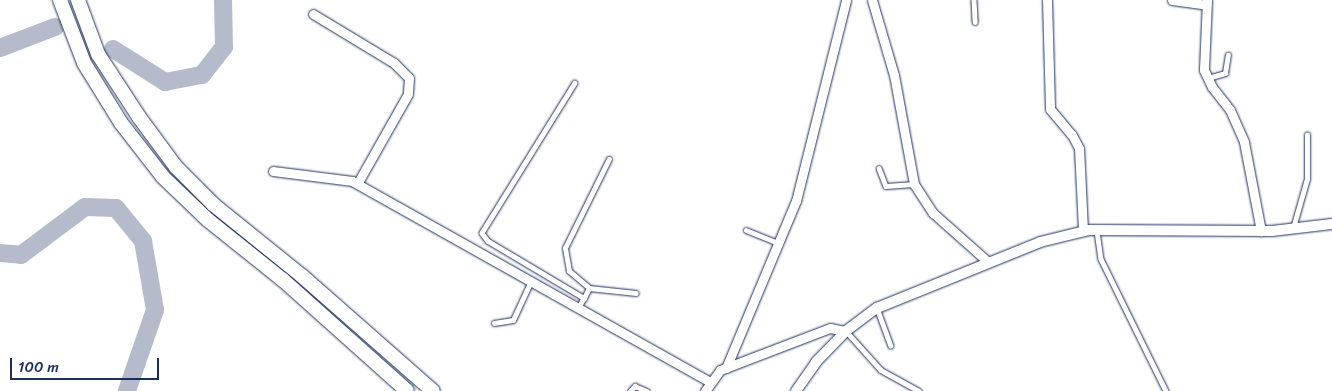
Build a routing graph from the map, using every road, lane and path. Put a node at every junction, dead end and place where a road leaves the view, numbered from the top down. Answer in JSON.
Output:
{"nodes":[{"id":1,"x":60,"y":0,"type":"edge"},
{"id":2,"x":78,"y":0,"type":"edge"},
{"id":3,"x":846,"y":0,"type":"edge"},
{"id":4,"x":872,"y":0,"type":"edge"},
{"id":5,"x":974,"y":0,"type":"edge"},
{"id":6,"x":1047,"y":0,"type":"edge"},
{"id":7,"x":1172,"y":0,"type":"edge"},
{"id":8,"x":1207,"y":3,"type":"edge"},
{"id":9,"x":313,"y":14,"type":"dead end"},
{"id":10,"x":975,"y":22,"type":"dead end"},
{"id":11,"x":1228,"y":55,"type":"dead end"},
{"id":12,"x":1207,"y":79,"type":"junction"},
{"id":13,"x":574,"y":83,"type":"dead end"},
{"id":14,"x":1307,"y":135,"type":"dead end"},
{"id":15,"x":609,"y":159,"type":"dead end"},
{"id":16,"x":879,"y":168,"type":"dead end"},
{"id":17,"x":272,"y":171,"type":"dead end"},
{"id":18,"x":357,"y":184,"type":"junction"},
{"id":19,"x":914,"y":184,"type":"junction"},
{"id":20,"x":1332,"y":224,"type":"edge"},
{"id":21,"x":1293,"y":228,"type":"junction"},
{"id":22,"x":746,"y":230,"type":"dead end"},
{"id":23,"x":1083,"y":231,"type":"junction"},
{"id":24,"x":1097,"y":231,"type":"junction"},
{"id":25,"x":1261,"y":231,"type":"junction"},
{"id":26,"x":779,"y":243,"type":"junction"},
{"id":27,"x":988,"y":262,"type":"junction"},
{"id":28,"x":531,"y":281,"type":"junction"},
{"id":29,"x":589,"y":288,"type":"junction"},
{"id":30,"x":636,"y":293,"type":"dead end"},
{"id":31,"x":584,"y":298,"type":"junction"},
{"id":32,"x":579,"y":308,"type":"junction"},
{"id":33,"x":877,"y":308,"type":"junction"},
{"id":34,"x":494,"y":323,"type":"dead end"},
{"id":35,"x":846,"y":331,"type":"junction"},
{"id":36,"x":891,"y":346,"type":"dead end"},
{"id":37,"x":726,"y":368,"type":"junction"},
{"id":38,"x":710,"y":382,"type":"junction"},
{"id":39,"x":408,"y":391,"type":"edge"},
{"id":40,"x":433,"y":391,"type":"edge"},
{"id":41,"x":630,"y":391,"type":"edge"},
{"id":42,"x":647,"y":391,"type":"edge"},
{"id":43,"x":705,"y":391,"type":"edge"},
{"id":44,"x":796,"y":391,"type":"edge"},
{"id":45,"x":918,"y":391,"type":"edge"},
{"id":46,"x":1166,"y":391,"type":"edge"}],
"edges":[{"from":1,"to":39,"type":"highway"},
{"from":2,"to":40,"type":"highway"},
{"from":3,"to":26,"type":"street"},
{"from":4,"to":19,"type":"street"},
{"from":5,"to":10,"type":"lane"},
{"from":6,"to":23,"type":"street"},
{"from":7,"to":8,"type":"street"},
{"from":8,"to":12,"type":"street"},
{"from":9,"to":18,"type":"street"},
{"from":11,"to":12,"type":"lane"},
{"from":12,"to":25,"type":"street"},
{"from":13,"to":31,"type":"lane"},
{"from":14,"to":21,"type":"lane"},
{"from":15,"to":29,"type":"lane"},
{"from":16,"to":19,"type":"lane"},
{"from":17,"to":18,"type":"street"},
{"from":18,"to":28,"type":"street"},
{"from":19,"to":27,"type":"street"},
{"from":20,"to":21,"type":"street"},
{"from":21,"to":25,"type":"street"},
{"from":22,"to":26,"type":"lane"},
{"from":23,"to":24,"type":"street"},
{"from":23,"to":27,"type":"street"},
{"from":24,"to":25,"type":"street"},
{"from":24,"to":46,"type":"lane"},
{"from":26,"to":37,"type":"street"},
{"from":27,"to":33,"type":"street"},
{"from":28,"to":32,"type":"street"},
{"from":28,"to":34,"type":"lane"},
{"from":29,"to":30,"type":"lane"},
{"from":29,"to":31,"type":"lane"},
{"from":31,"to":32,"type":"lane"},
{"from":32,"to":38,"type":"street"},
{"from":33,"to":35,"type":"street"},
{"from":33,"to":36,"type":"lane"},
{"from":35,"to":37,"type":"street"},
{"from":35,"to":44,"type":"street"},
{"from":35,"to":45,"type":"lane"},
{"from":37,"to":38,"type":"street"},
{"from":38,"to":43,"type":"street"},
{"from":41,"to":42,"type":"lane"}]}
